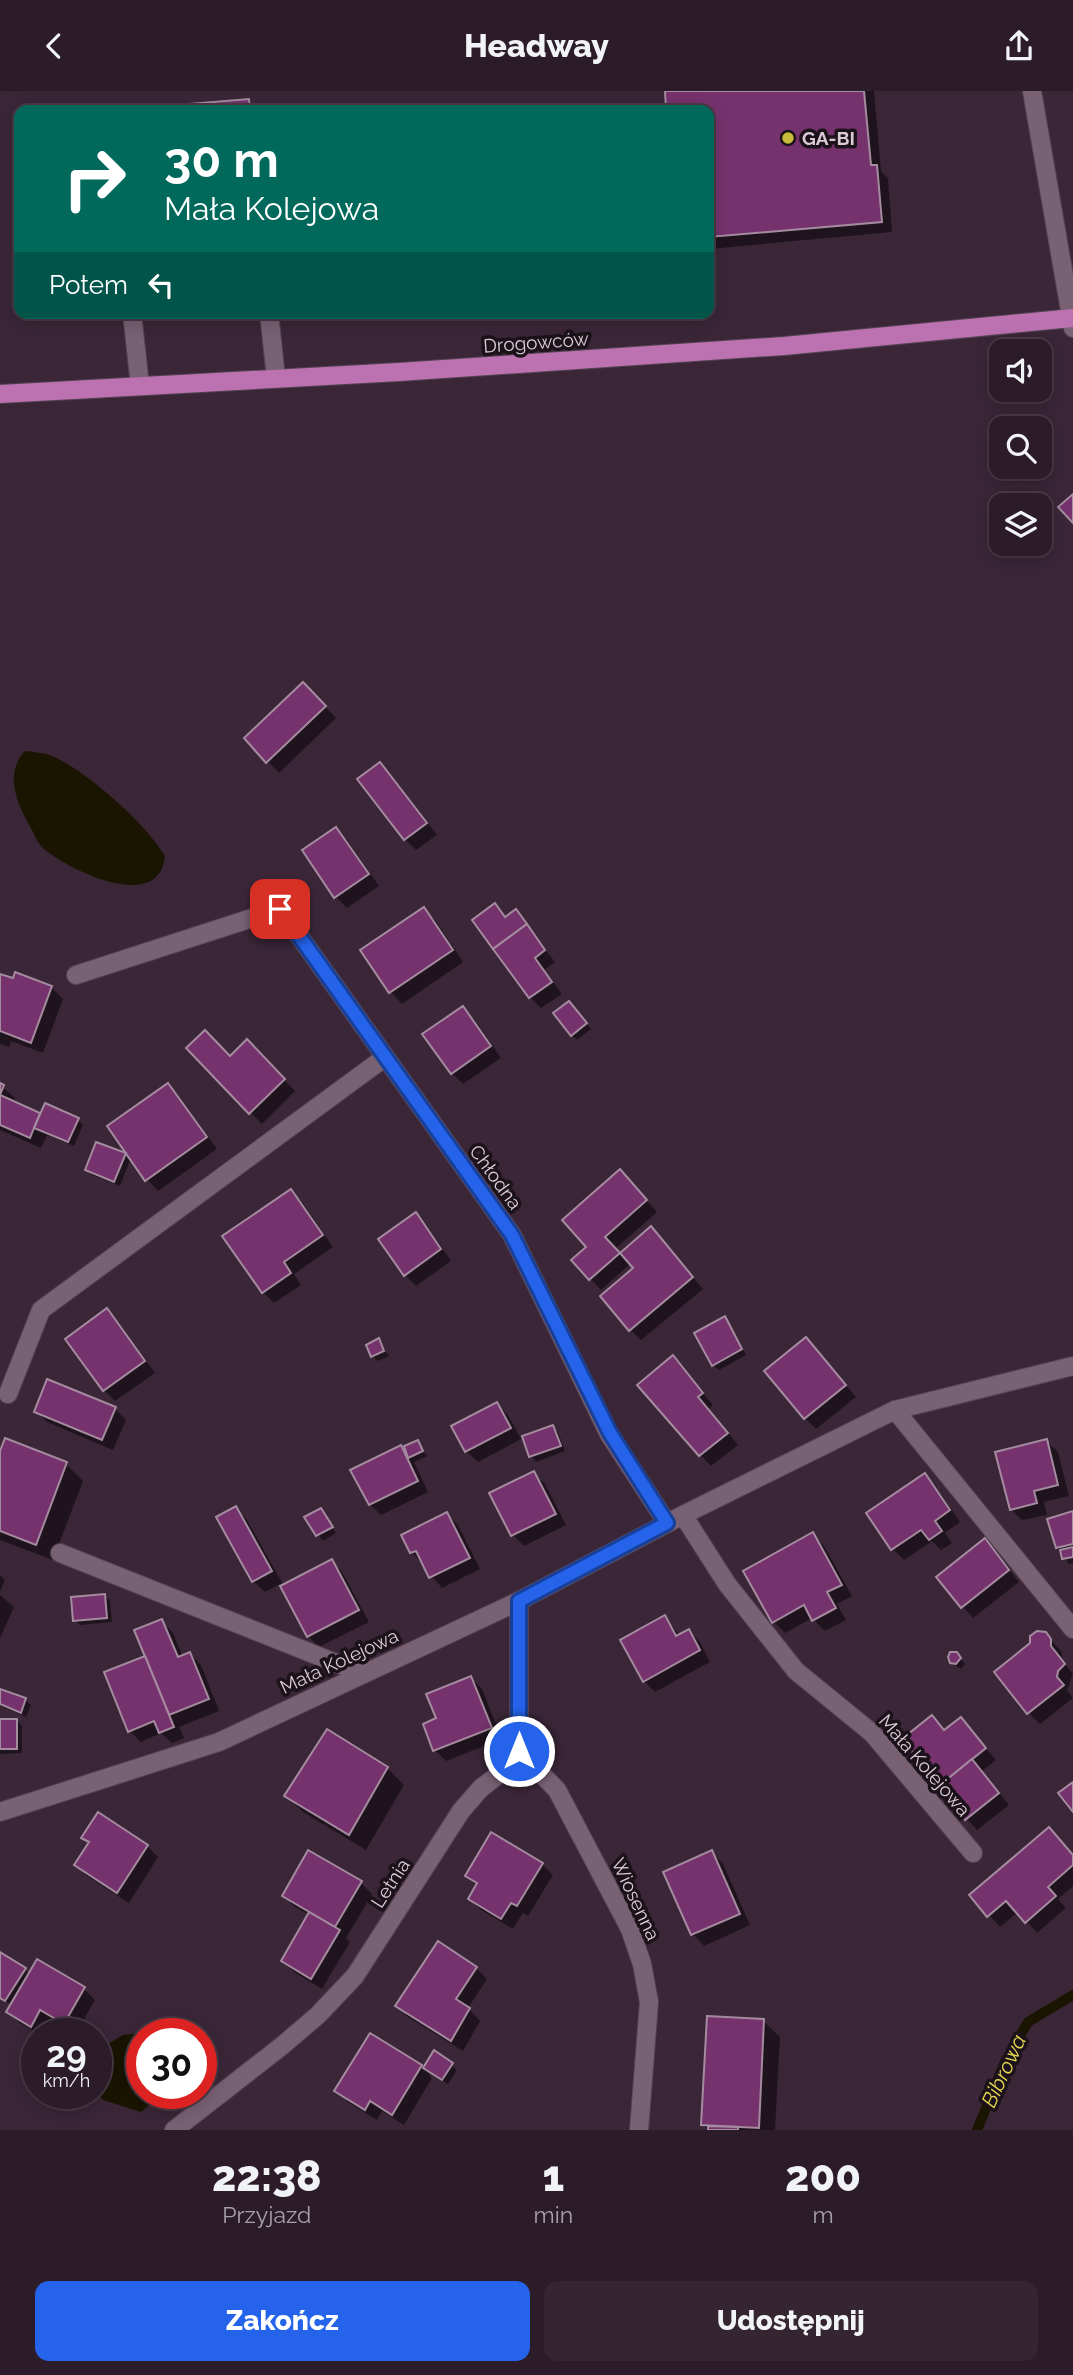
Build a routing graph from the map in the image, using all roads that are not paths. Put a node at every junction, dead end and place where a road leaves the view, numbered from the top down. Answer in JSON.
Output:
{"nodes":[{"id":1,"x":1032,"y":91,"type":"edge"},
{"id":2,"x":132,"y":319,"type":"edge"},
{"id":3,"x":270,"y":319,"type":"edge"},
{"id":4,"x":1072,"y":321,"type":"edge"},
{"id":5,"x":276,"y":378,"type":"junction"},
{"id":6,"x":140,"y":386,"type":"junction"},
{"id":7,"x":0,"y":394,"type":"edge"},
{"id":8,"x":76,"y":975,"type":"dead end"},
{"id":9,"x":384,"y":1058,"type":"junction"},
{"id":10,"x":1073,"y":1366,"type":"edge"},
{"id":11,"x":8,"y":1394,"type":"dead end"},
{"id":12,"x":895,"y":1410,"type":"junction"},
{"id":13,"x":675,"y":1519,"type":"junction"},
{"id":14,"x":60,"y":1553,"type":"dead end"},
{"id":15,"x":519,"y":1601,"type":"junction"},
{"id":16,"x":1073,"y":1629,"type":"edge"},
{"id":17,"x":361,"y":1673,"type":"junction"},
{"id":18,"x":519,"y":1751,"type":"junction"},
{"id":19,"x":0,"y":1812,"type":"edge"},
{"id":20,"x":973,"y":1853,"type":"dead end"},
{"id":21,"x":174,"y":2130,"type":"edge"},
{"id":22,"x":639,"y":2130,"type":"edge"}],
"edges":[{"from":1,"to":4,"type":"street"},
{"from":2,"to":6,"type":"street"},
{"from":3,"to":5,"type":"street"},
{"from":4,"to":5,"type":"main road","name":"Drogowców"},
{"from":5,"to":6,"type":"main road","name":"Drogowców"},
{"from":6,"to":7,"type":"main road","name":"Drogowców"},
{"from":8,"to":9,"type":"street","name":"Chłodna"},
{"from":9,"to":11,"type":"street"},
{"from":9,"to":13,"type":"street","name":"Chłodna"},
{"from":10,"to":12,"type":"street","name":"Mała Kolejowa"},
{"from":12,"to":13,"type":"street","name":"Mała Kolejowa"},
{"from":12,"to":16,"type":"street"},
{"from":13,"to":15,"type":"street","name":"Mała Kolejowa"},
{"from":13,"to":20,"type":"street","name":"Mała Kolejowa"},
{"from":14,"to":17,"type":"street"},
{"from":15,"to":17,"type":"street","name":"Mała Kolejowa"},
{"from":15,"to":18,"type":"street"},
{"from":17,"to":19,"type":"street","name":"Mała Kolejowa"},
{"from":18,"to":21,"type":"street","name":"Letnia"},
{"from":18,"to":22,"type":"street","name":"Wiosenna"}]}
